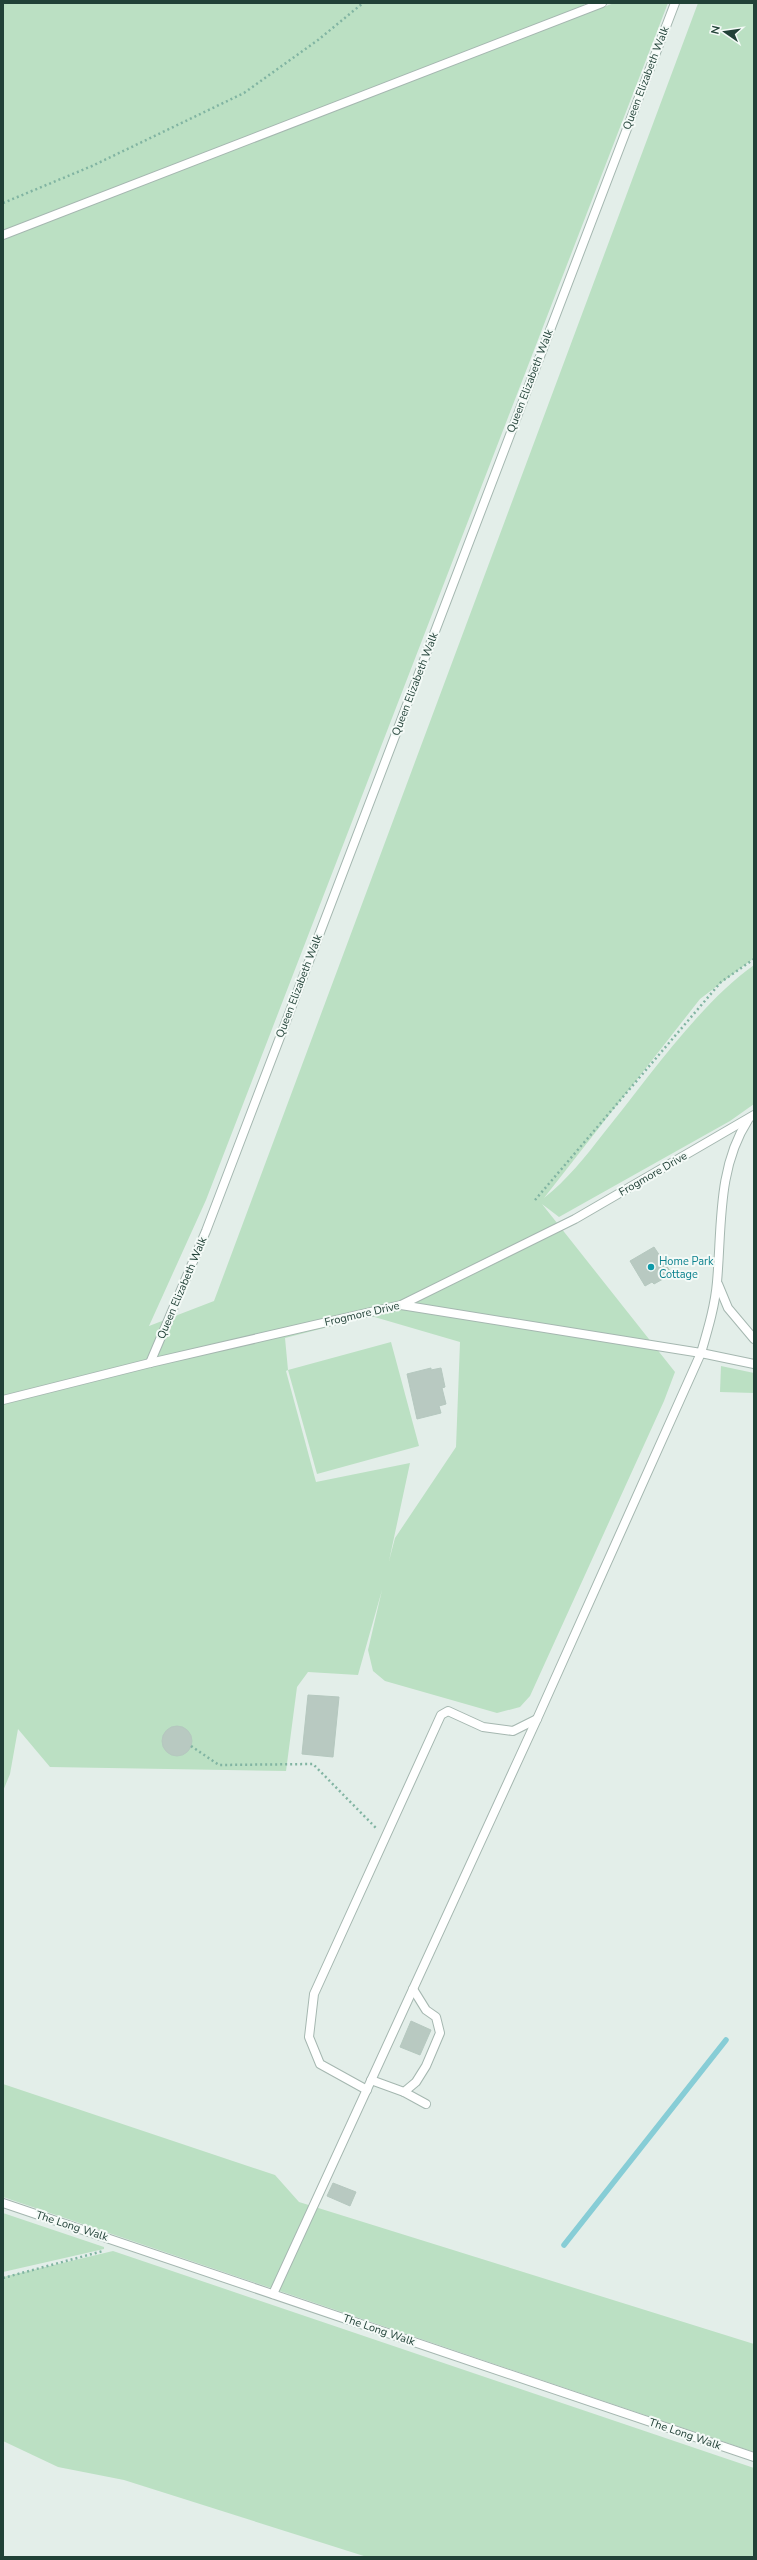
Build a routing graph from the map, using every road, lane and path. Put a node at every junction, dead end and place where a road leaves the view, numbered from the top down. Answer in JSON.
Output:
{"nodes":[{"id":1,"x":363,"y":3,"type":"edge"},
{"id":2,"x":602,"y":3,"type":"edge"},
{"id":3,"x":675,"y":3,"type":"edge"},
{"id":4,"x":3,"y":202,"type":"edge"},
{"id":5,"x":3,"y":235,"type":"edge"},
{"id":6,"x":754,"y":958,"type":"edge"},
{"id":7,"x":752,"y":1116,"type":"edge"},
{"id":8,"x":535,"y":1200,"type":"dead end"},
{"id":9,"x":717,"y":1283,"type":"junction"},
{"id":10,"x":401,"y":1305,"type":"junction"},
{"id":11,"x":754,"y":1339,"type":"edge"},
{"id":12,"x":701,"y":1353,"type":"junction"},
{"id":13,"x":150,"y":1363,"type":"junction"},
{"id":14,"x":754,"y":1364,"type":"edge"},
{"id":15,"x":3,"y":1400,"type":"edge"},
{"id":16,"x":537,"y":1719,"type":"junction"},
{"id":17,"x":191,"y":1746,"type":"dead end"},
{"id":18,"x":385,"y":1837,"type":"junction"},
{"id":19,"x":413,"y":1989,"type":"junction"},
{"id":20,"x":371,"y":2080,"type":"junction"},
{"id":21,"x":367,"y":2090,"type":"junction"},
{"id":22,"x":404,"y":2092,"type":"junction"},
{"id":23,"x":426,"y":2104,"type":"dead end"},
{"id":24,"x":3,"y":2203,"type":"edge"},
{"id":25,"x":105,"y":2250,"type":"dead end"},
{"id":26,"x":3,"y":2278,"type":"edge"},
{"id":27,"x":273,"y":2294,"type":"junction"},
{"id":28,"x":754,"y":2457,"type":"edge"}],
"edges":[{"from":1,"to":4,"type":"path"},
{"from":2,"to":5,"type":"lane"},
{"from":3,"to":13,"type":"lane","name":"Queen Elizabeth Walk"},
{"from":6,"to":8,"type":"path"},
{"from":7,"to":9,"type":"lane"},
{"from":7,"to":10,"type":"lane","name":"Frogmore Drive"},
{"from":9,"to":11,"type":"lane"},
{"from":9,"to":12,"type":"lane"},
{"from":10,"to":12,"type":"lane"},
{"from":10,"to":13,"type":"lane","name":"Frogmore Drive"},
{"from":12,"to":14,"type":"lane"},
{"from":12,"to":16,"type":"lane"},
{"from":13,"to":15,"type":"lane","name":"Frogmore Drive"},
{"from":16,"to":18,"type":"lane"},
{"from":16,"to":19,"type":"lane"},
{"from":17,"to":18,"type":"path"},
{"from":18,"to":21,"type":"lane"},
{"from":19,"to":20,"type":"lane"},
{"from":19,"to":22,"type":"lane"},
{"from":20,"to":21,"type":"lane"},
{"from":20,"to":22,"type":"lane"},
{"from":21,"to":27,"type":"lane"},
{"from":22,"to":23,"type":"lane"},
{"from":24,"to":27,"type":"lane","name":"The Long Walk"},
{"from":25,"to":26,"type":"path"},
{"from":27,"to":28,"type":"lane","name":"The Long Walk"}]}
